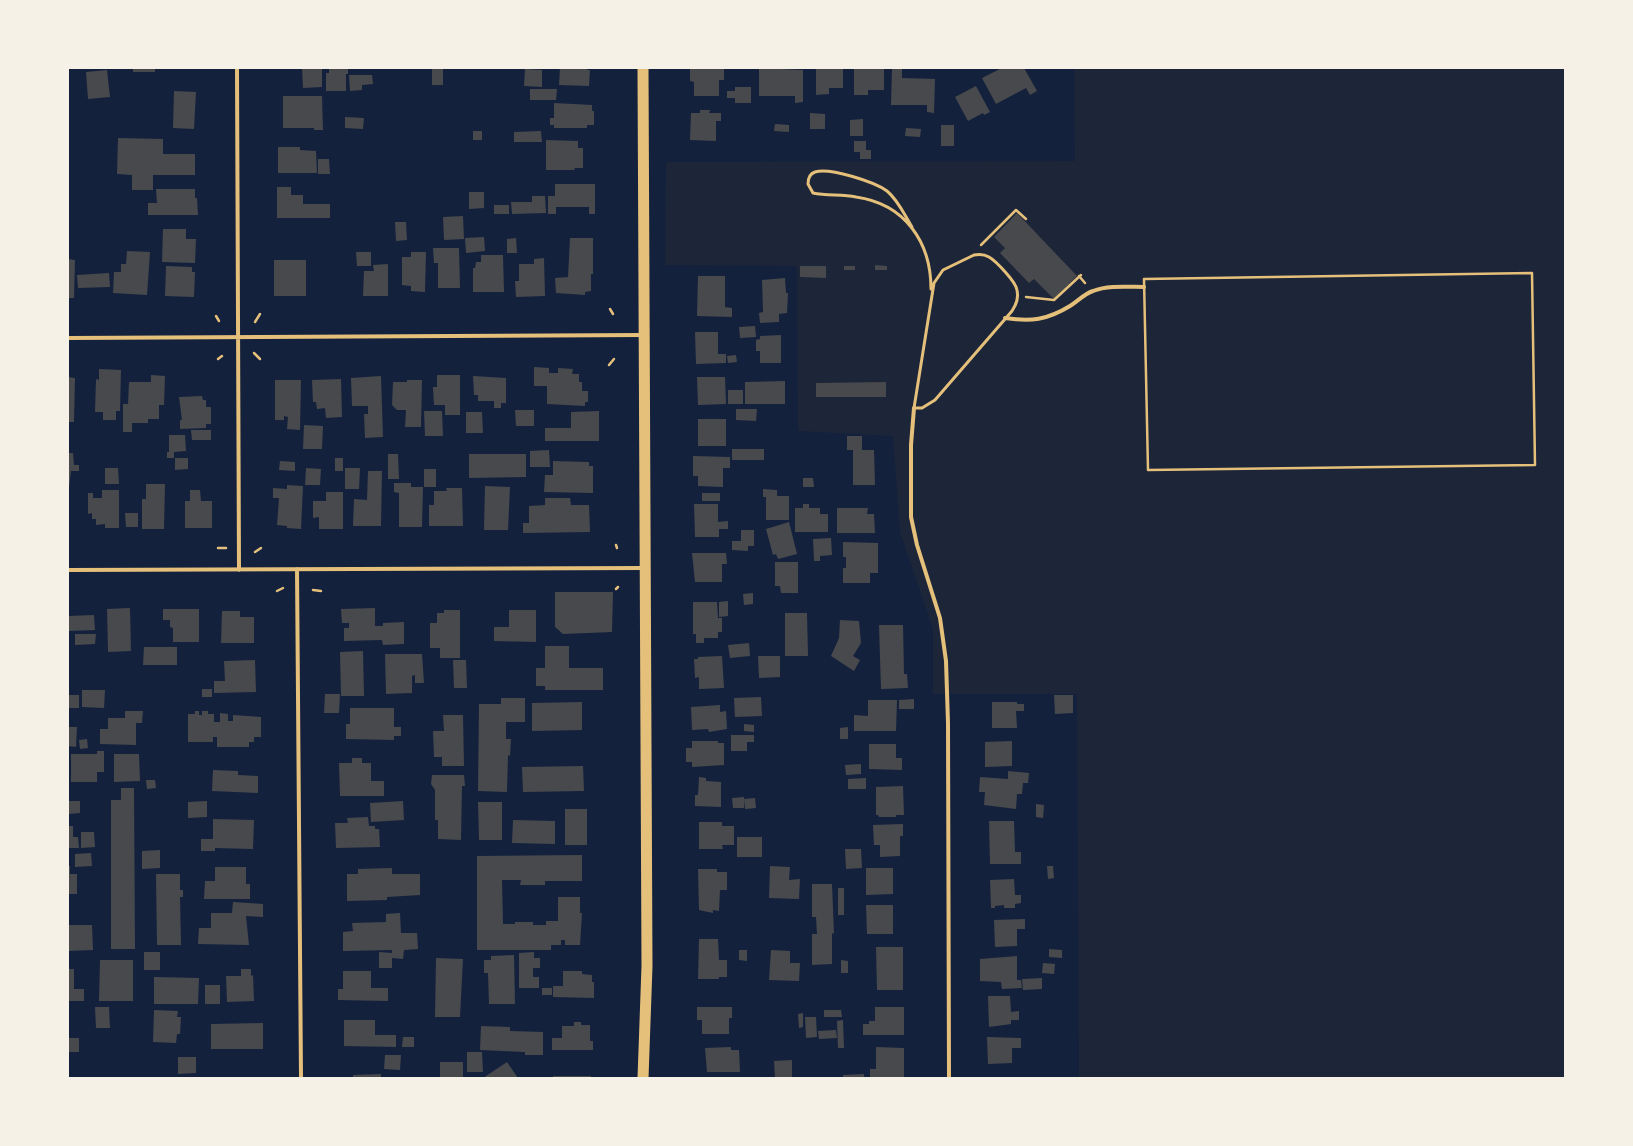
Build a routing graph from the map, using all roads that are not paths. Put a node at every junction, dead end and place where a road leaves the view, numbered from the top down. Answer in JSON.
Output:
{"nodes":[{"id":1,"x":237,"y":68,"type":"edge"},
{"id":2,"x":643,"y":68,"type":"edge"},
{"id":3,"x":912,"y":227,"type":"junction"},
{"id":4,"x":1144,"y":287,"type":"road end"},
{"id":5,"x":931,"y":295,"type":"junction"},
{"id":6,"x":1006,"y":318,"type":"junction"},
{"id":7,"x":644,"y":335,"type":"junction"},
{"id":8,"x":238,"y":337,"type":"junction"},
{"id":9,"x":68,"y":338,"type":"edge"},
{"id":10,"x":914,"y":408,"type":"junction"},
{"id":11,"x":646,"y":568,"type":"junction"},
{"id":12,"x":298,"y":569,"type":"junction"},
{"id":13,"x":68,"y":570,"type":"edge"},
{"id":14,"x":239,"y":570,"type":"junction"},
{"id":15,"x":301,"y":1078,"type":"edge"},
{"id":16,"x":643,"y":1078,"type":"edge"},
{"id":17,"x":949,"y":1078,"type":"edge"}],
"edges":[{"from":1,"to":8,"type":"street"},
{"from":2,"to":7,"type":"highway"},
{"from":3,"to":3,"type":"lane"},
{"from":3,"to":5,"type":"lane"},
{"from":4,"to":6,"type":"street"},
{"from":5,"to":6,"type":"lane"},
{"from":5,"to":10,"type":"lane"},
{"from":6,"to":10,"type":"lane"},
{"from":7,"to":8,"type":"street"},
{"from":7,"to":11,"type":"highway"},
{"from":8,"to":9,"type":"street"},
{"from":8,"to":14,"type":"street"},
{"from":10,"to":17,"type":"street"},
{"from":11,"to":12,"type":"street"},
{"from":11,"to":16,"type":"highway"},
{"from":12,"to":14,"type":"street"},
{"from":12,"to":15,"type":"street"},
{"from":13,"to":14,"type":"street"}]}
